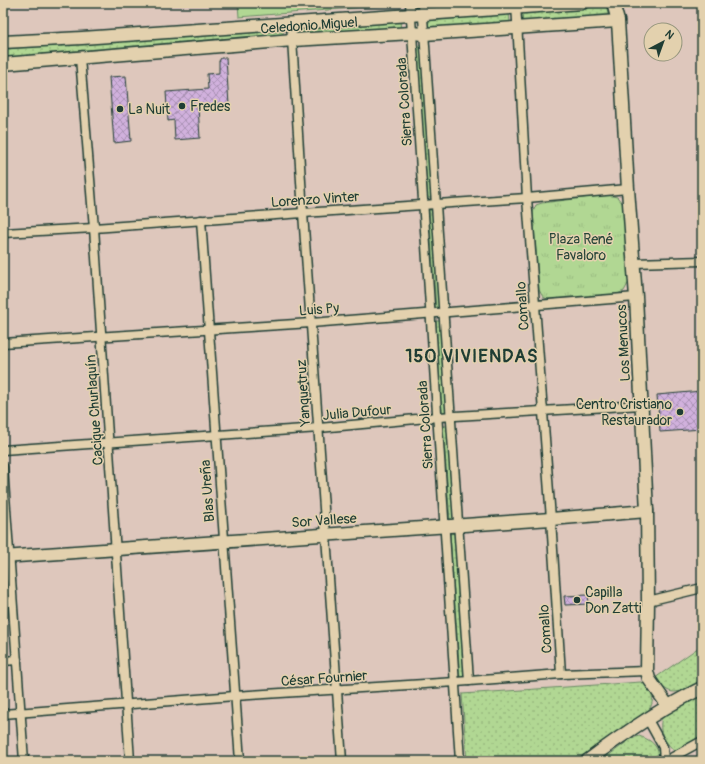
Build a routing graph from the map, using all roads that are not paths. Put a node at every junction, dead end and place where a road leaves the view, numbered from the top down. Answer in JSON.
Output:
{"nodes":[{"id":1,"x":582,"y":3,"type":"edge"},
{"id":2,"x":613,"y":3,"type":"edge"},
{"id":3,"x":516,"y":5,"type":"edge"},
{"id":4,"x":416,"y":9,"type":"edge"},
{"id":5,"x":618,"y":21,"type":"junction"},
{"id":6,"x":291,"y":23,"type":"junction"},
{"id":7,"x":517,"y":27,"type":"junction"},
{"id":8,"x":418,"y":33,"type":"junction"},
{"id":9,"x":293,"y":40,"type":"junction"},
{"id":10,"x":3,"y":42,"type":"edge"},
{"id":11,"x":80,"y":58,"type":"junction"},
{"id":12,"x":3,"y":64,"type":"edge"},
{"id":13,"x":628,"y":189,"type":"junction"},
{"id":14,"x":527,"y":198,"type":"junction"},
{"id":15,"x":436,"y":204,"type":"junction"},
{"id":16,"x":424,"y":205,"type":"junction"},
{"id":17,"x":303,"y":212,"type":"junction"},
{"id":18,"x":201,"y":220,"type":"junction"},
{"id":19,"x":94,"y":228,"type":"junction"},
{"id":20,"x":3,"y":233,"type":"edge"},
{"id":21,"x":702,"y":261,"type":"edge"},
{"id":22,"x":634,"y":263,"type":"junction"},
{"id":23,"x":636,"y":297,"type":"junction"},
{"id":24,"x":535,"y":305,"type":"junction"},
{"id":25,"x":443,"y":312,"type":"junction"},
{"id":26,"x":431,"y":313,"type":"junction"},
{"id":27,"x":311,"y":323,"type":"junction"},
{"id":28,"x":208,"y":330,"type":"junction"},
{"id":29,"x":102,"y":337,"type":"junction"},
{"id":30,"x":3,"y":343,"type":"edge"},
{"id":31,"x":642,"y":405,"type":"junction"},
{"id":32,"x":543,"y":411,"type":"junction"},
{"id":33,"x":451,"y":417,"type":"junction"},
{"id":34,"x":438,"y":418,"type":"junction"},
{"id":35,"x":319,"y":428,"type":"junction"},
{"id":36,"x":216,"y":435,"type":"junction"},
{"id":37,"x":109,"y":443,"type":"junction"},
{"id":38,"x":3,"y":450,"type":"edge"},
{"id":39,"x":3,"y":467,"type":"edge"},
{"id":40,"x":647,"y":511,"type":"junction"},
{"id":41,"x":551,"y":519,"type":"junction"},
{"id":42,"x":445,"y":526,"type":"junction"},
{"id":43,"x":458,"y":526,"type":"junction"},
{"id":44,"x":326,"y":535,"type":"junction"},
{"id":45,"x":224,"y":542,"type":"junction"},
{"id":46,"x":116,"y":550,"type":"junction"},
{"id":47,"x":6,"y":557,"type":"edge"},
{"id":48,"x":702,"y":588,"type":"edge"},
{"id":49,"x":648,"y":601,"type":"junction"},
{"id":50,"x":17,"y":660,"type":"junction"},
{"id":51,"x":3,"y":661,"type":"edge"},
{"id":52,"x":647,"y":671,"type":"junction"},
{"id":53,"x":561,"y":674,"type":"junction"},
{"id":54,"x":469,"y":681,"type":"junction"},
{"id":55,"x":456,"y":682,"type":"junction"},
{"id":56,"x":702,"y":688,"type":"edge"},
{"id":57,"x":337,"y":690,"type":"junction"},
{"id":58,"x":235,"y":696,"type":"junction"},
{"id":59,"x":126,"y":704,"type":"junction"},
{"id":60,"x":668,"y":706,"type":"junction"},
{"id":61,"x":21,"y":712,"type":"junction"},
{"id":62,"x":3,"y":714,"type":"edge"},
{"id":63,"x":647,"y":718,"type":"junction"},
{"id":64,"x":702,"y":741,"type":"edge"},
{"id":65,"x":669,"y":760,"type":"edge"},
{"id":66,"x":24,"y":761,"type":"edge"},
{"id":67,"x":130,"y":761,"type":"edge"},
{"id":68,"x":240,"y":761,"type":"edge"},
{"id":69,"x":342,"y":761,"type":"edge"},
{"id":70,"x":460,"y":761,"type":"edge"},
{"id":71,"x":587,"y":761,"type":"edge"}],
"edges":[{"from":1,"to":3,"type":"street","name":"Celedonio Miguel"},
{"from":2,"to":5,"type":"street","name":"Los Menucos"},
{"from":3,"to":4,"type":"street","name":"Celedonio Miguel"},
{"from":3,"to":7,"type":"street","name":"Comallo"},
{"from":4,"to":6,"type":"street","name":"Celedonio Miguel"},
{"from":4,"to":8,"type":"street","name":"Sierra Colorada"},
{"from":4,"to":8,"type":"street","name":"Sierra Colorada"},
{"from":5,"to":7,"type":"street","name":"Celedonio Miguel"},
{"from":5,"to":13,"type":"street","name":"Los Menucos"},
{"from":6,"to":9,"type":"street","name":"Yanquetruz"},
{"from":6,"to":10,"type":"street","name":"Celedonio Miguel"},
{"from":7,"to":8,"type":"street","name":"Celedonio Miguel"},
{"from":7,"to":14,"type":"street","name":"Comallo"},
{"from":8,"to":9,"type":"street","name":"Celedonio Miguel"},
{"from":8,"to":15,"type":"street","name":"Sierra Colorada"},
{"from":8,"to":16,"type":"street","name":"Sierra Colorada"},
{"from":9,"to":11,"type":"street","name":"Celedonio Miguel"},
{"from":9,"to":17,"type":"street","name":"Yanquetruz"},
{"from":11,"to":12,"type":"street","name":"Celedonio Miguel"},
{"from":11,"to":19,"type":"street","name":"Cacique Churlaquín"},
{"from":13,"to":14,"type":"street","name":"Lorenzo Vinter"},
{"from":13,"to":22,"type":"street","name":"Los Menucos"},
{"from":14,"to":15,"type":"street","name":"Lorenzo Vinter"},
{"from":14,"to":24,"type":"street","name":"Comallo"},
{"from":15,"to":16,"type":"street","name":"Lorenzo Vinter"},
{"from":15,"to":25,"type":"street","name":"Sierra Colorada"},
{"from":16,"to":17,"type":"street","name":"Lorenzo Vinter"},
{"from":16,"to":26,"type":"street","name":"Sierra Colorada"},
{"from":17,"to":18,"type":"street","name":"Lorenzo Vinter"},
{"from":17,"to":27,"type":"street","name":"Yanquetruz"},
{"from":18,"to":19,"type":"street","name":"Lorenzo Vinter"},
{"from":18,"to":28,"type":"street","name":"Blas Ureña"},
{"from":19,"to":20,"type":"street","name":"Lorenzo Vinter"},
{"from":19,"to":29,"type":"street","name":"Cacique Churlaquín"},
{"from":21,"to":22,"type":"street"},
{"from":22,"to":23,"type":"street","name":"Los Menucos"},
{"from":23,"to":24,"type":"street","name":"Luis Py"},
{"from":23,"to":31,"type":"street","name":"Los Menucos"},
{"from":24,"to":25,"type":"street","name":"Luis Py"},
{"from":24,"to":32,"type":"street","name":"Comallo"},
{"from":25,"to":26,"type":"street","name":"Luis Py"},
{"from":25,"to":33,"type":"street","name":"Sierra Colorada"},
{"from":26,"to":27,"type":"street","name":"Luis Py"},
{"from":26,"to":34,"type":"street","name":"Sierra Colorada"},
{"from":27,"to":28,"type":"street","name":"Luis Py"},
{"from":27,"to":35,"type":"street","name":"Yanquetruz"},
{"from":28,"to":29,"type":"street","name":"Luis Py"},
{"from":28,"to":36,"type":"street","name":"Blas Ureña"},
{"from":29,"to":30,"type":"street","name":"Luis Py"},
{"from":29,"to":37,"type":"street","name":"Cacique Churlaquín"},
{"from":31,"to":32,"type":"street","name":"Julia Dufour"},
{"from":31,"to":40,"type":"street","name":"Los Menucos"},
{"from":32,"to":33,"type":"street","name":"Julia Dufour"},
{"from":32,"to":41,"type":"street","name":"Comallo"},
{"from":33,"to":34,"type":"street","name":"Julia Dufour"},
{"from":33,"to":43,"type":"street","name":"Sierra Colorada"},
{"from":34,"to":35,"type":"street","name":"Julia Dufour"},
{"from":34,"to":42,"type":"street","name":"Sierra Colorada"},
{"from":35,"to":36,"type":"street","name":"Julia Dufour"},
{"from":35,"to":44,"type":"street","name":"Yanquetruz"},
{"from":36,"to":37,"type":"street","name":"Julia Dufour"},
{"from":36,"to":45,"type":"street","name":"Blas Ureña"},
{"from":37,"to":38,"type":"street","name":"Julia Dufour"},
{"from":37,"to":46,"type":"street","name":"Cacique Churlaquín"},
{"from":39,"to":47,"type":"street"},
{"from":40,"to":41,"type":"street","name":"Sor Vallese"},
{"from":40,"to":49,"type":"street","name":"Los Menucos"},
{"from":41,"to":43,"type":"street","name":"Sor Vallese"},
{"from":41,"to":53,"type":"street","name":"Comallo"},
{"from":42,"to":43,"type":"street","name":"Sor Vallese"},
{"from":42,"to":44,"type":"street","name":"Sor Vallese"},
{"from":42,"to":55,"type":"street","name":"Sierra Colorada"},
{"from":43,"to":54,"type":"street","name":"Sierra Colorada"},
{"from":44,"to":45,"type":"street","name":"Sor Vallese"},
{"from":44,"to":57,"type":"street","name":"Yanquetruz"},
{"from":45,"to":46,"type":"street","name":"Sor Vallese"},
{"from":45,"to":58,"type":"street","name":"Blas Ureña"},
{"from":46,"to":47,"type":"street","name":"Sor Vallese"},
{"from":46,"to":59,"type":"street","name":"Cacique Churlaquín"},
{"from":47,"to":50,"type":"street"},
{"from":48,"to":49,"type":"street"},
{"from":49,"to":52,"type":"street","name":"Los Menucos"},
{"from":50,"to":51,"type":"street"},
{"from":50,"to":61,"type":"street"},
{"from":52,"to":53,"type":"street","name":"César Fournier"},
{"from":52,"to":60,"type":"street","name":"Los Menucos"},
{"from":53,"to":54,"type":"street","name":"César Fournier"},
{"from":54,"to":55,"type":"street","name":"César Fournier"},
{"from":55,"to":57,"type":"street","name":"César Fournier"},
{"from":55,"to":70,"type":"street","name":"Sierra Colorada"},
{"from":56,"to":60,"type":"street"},
{"from":57,"to":58,"type":"street","name":"César Fournier"},
{"from":57,"to":69,"type":"street","name":"Yanquetruz"},
{"from":58,"to":59,"type":"street","name":"César Fournier"},
{"from":58,"to":68,"type":"street","name":"Blas Ureña"},
{"from":59,"to":61,"type":"street","name":"César Fournier"},
{"from":59,"to":67,"type":"street","name":"Cacique Churlaquín"},
{"from":60,"to":63,"type":"street"},
{"from":61,"to":62,"type":"street","name":"César Fournier"},
{"from":61,"to":66,"type":"street"},
{"from":63,"to":65,"type":"street"},
{"from":63,"to":71,"type":"street"},
{"from":64,"to":65,"type":"street"}]}
